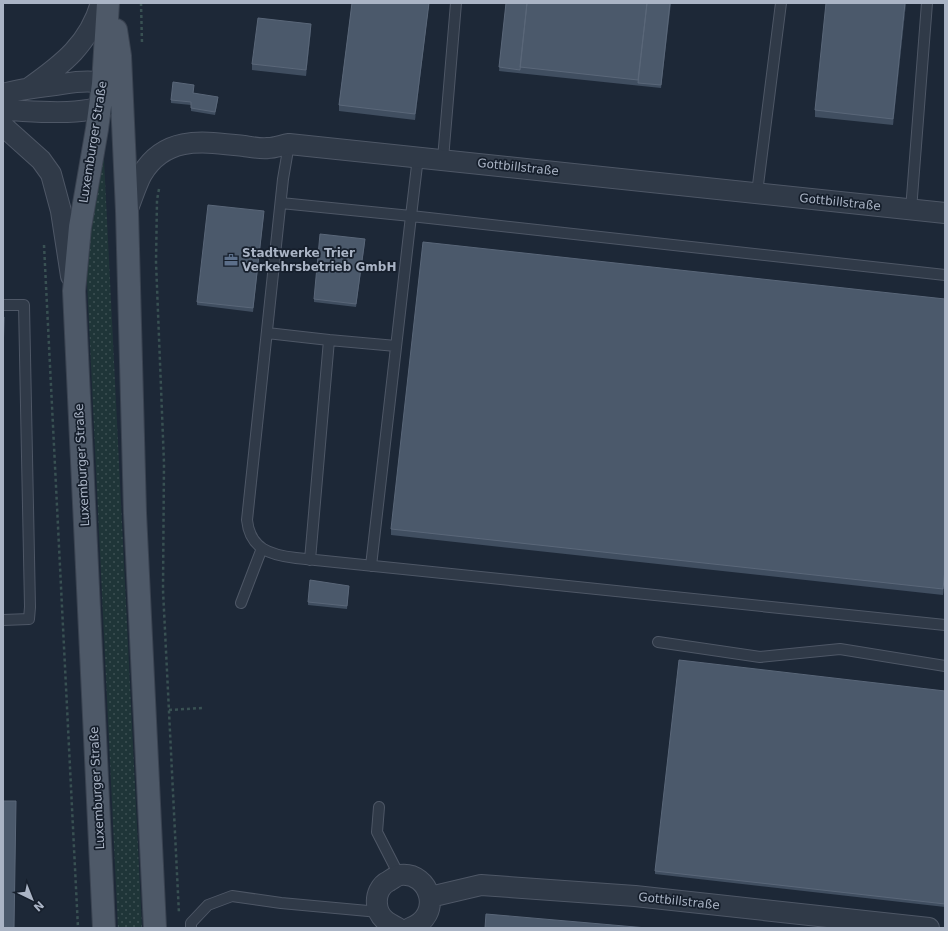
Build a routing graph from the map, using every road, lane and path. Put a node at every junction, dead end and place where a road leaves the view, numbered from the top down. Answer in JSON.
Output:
{"nodes":[{"id":1,"x":101,"y":3,"type":"edge"},
{"id":2,"x":108,"y":3,"type":"edge"},
{"id":3,"x":113,"y":3,"type":"edge"},
{"id":4,"x":456,"y":3,"type":"edge"},
{"id":5,"x":781,"y":3,"type":"edge"},
{"id":6,"x":927,"y":3,"type":"edge"},
{"id":7,"x":103,"y":84,"type":"junction"},
{"id":8,"x":29,"y":88,"type":"junction"},
{"id":9,"x":3,"y":94,"type":"edge"},
{"id":10,"x":122,"y":97,"type":"junction"},
{"id":11,"x":100,"y":107,"type":"junction"},
{"id":12,"x":3,"y":110,"type":"edge"},
{"id":13,"x":3,"y":126,"type":"edge"},
{"id":14,"x":289,"y":144,"type":"junction"},
{"id":15,"x":418,"y":156,"type":"junction"},
{"id":16,"x":443,"y":159,"type":"junction"},
{"id":17,"x":160,"y":183,"type":"dead end"},
{"id":18,"x":757,"y":193,"type":"junction"},
{"id":19,"x":281,"y":203,"type":"junction"},
{"id":20,"x":911,"y":210,"type":"junction"},
{"id":21,"x":127,"y":211,"type":"junction"},
{"id":22,"x":945,"y":213,"type":"edge"},
{"id":23,"x":411,"y":216,"type":"junction"},
{"id":24,"x":44,"y":238,"type":"dead end"},
{"id":25,"x":945,"y":275,"type":"edge"},
{"id":26,"x":74,"y":291,"type":"junction"},
{"id":27,"x":3,"y":305,"type":"edge"},
{"id":28,"x":267,"y":333,"type":"junction"},
{"id":29,"x":329,"y":340,"type":"junction"},
{"id":30,"x":396,"y":346,"type":"junction"},
{"id":31,"x":262,"y":548,"type":"junction"},
{"id":32,"x":310,"y":560,"type":"junction"},
{"id":33,"x":371,"y":566,"type":"junction"},
{"id":34,"x":240,"y":603,"type":"dead end"},
{"id":35,"x":3,"y":620,"type":"edge"},
{"id":36,"x":945,"y":625,"type":"edge"},
{"id":37,"x":658,"y":642,"type":"dead end"},
{"id":38,"x":945,"y":666,"type":"edge"},
{"id":39,"x":202,"y":708,"type":"dead end"},
{"id":40,"x":168,"y":710,"type":"junction"},
{"id":41,"x":379,"y":807,"type":"dead end"},
{"id":42,"x":399,"y":875,"type":"junction"},
{"id":43,"x":430,"y":897,"type":"junction"},
{"id":44,"x":379,"y":912,"type":"junction"},
{"id":45,"x":179,"y":920,"type":"dead end"},
{"id":46,"x":78,"y":928,"type":"edge"},
{"id":47,"x":104,"y":928,"type":"edge"},
{"id":48,"x":155,"y":928,"type":"edge"},
{"id":49,"x":191,"y":928,"type":"edge"},
{"id":50,"x":398,"y":928,"type":"edge"},
{"id":51,"x":410,"y":928,"type":"edge"},
{"id":52,"x":929,"y":928,"type":"edge"}],
"edges":[{"from":1,"to":8,"type":"street"},
{"from":2,"to":7,"type":"main road","name":"Luxemburger Straße"},
{"from":3,"to":10,"type":"main road","name":"Luxemburger Straße"},
{"from":4,"to":16,"type":"lane"},
{"from":5,"to":18,"type":"lane"},
{"from":6,"to":20,"type":"lane"},
{"from":7,"to":8,"type":"street"},
{"from":7,"to":10,"type":"street"},
{"from":7,"to":11,"type":"main road","name":"Luxemburger Straße"},
{"from":8,"to":9,"type":"street"},
{"from":10,"to":11,"type":"street"},
{"from":10,"to":21,"type":"main road","name":"Luxemburger Straße"},
{"from":11,"to":12,"type":"street"},
{"from":11,"to":26,"type":"main road","name":"Luxemburger Straße"},
{"from":13,"to":26,"type":"street"},
{"from":14,"to":15,"type":"street","name":"Gottbillstraße"},
{"from":14,"to":19,"type":"lane"},
{"from":14,"to":21,"type":"street","name":"Gottbillstraße"},
{"from":15,"to":16,"type":"street","name":"Gottbillstraße"},
{"from":15,"to":23,"type":"lane"},
{"from":16,"to":18,"type":"street","name":"Gottbillstraße"},
{"from":17,"to":40,"type":"path"},
{"from":18,"to":20,"type":"street","name":"Gottbillstraße"},
{"from":19,"to":23,"type":"lane"},
{"from":19,"to":28,"type":"lane"},
{"from":20,"to":22,"type":"street","name":"Gottbillstraße"},
{"from":21,"to":48,"type":"main road","name":"Luxemburger Straße"},
{"from":23,"to":25,"type":"lane"},
{"from":23,"to":30,"type":"lane"},
{"from":24,"to":46,"type":"path"},
{"from":26,"to":47,"type":"main road","name":"Luxemburger Straße"},
{"from":27,"to":35,"type":"lane"},
{"from":28,"to":29,"type":"lane"},
{"from":28,"to":31,"type":"lane"},
{"from":29,"to":30,"type":"lane"},
{"from":29,"to":32,"type":"lane"},
{"from":30,"to":33,"type":"lane"},
{"from":31,"to":32,"type":"lane"},
{"from":31,"to":34,"type":"lane"},
{"from":32,"to":33,"type":"lane"},
{"from":33,"to":36,"type":"lane"},
{"from":37,"to":38,"type":"lane"},
{"from":39,"to":40,"type":"path"},
{"from":40,"to":45,"type":"path"},
{"from":41,"to":42,"type":"lane"},
{"from":42,"to":43,"type":"street"},
{"from":42,"to":44,"type":"street"},
{"from":43,"to":51,"type":"street"},
{"from":43,"to":52,"type":"street","name":"Gottbillstraße"},
{"from":44,"to":49,"type":"lane"},
{"from":44,"to":50,"type":"street"}]}
